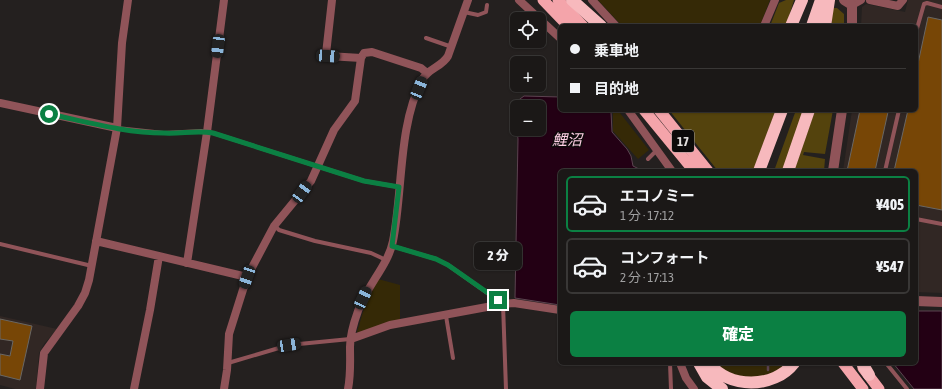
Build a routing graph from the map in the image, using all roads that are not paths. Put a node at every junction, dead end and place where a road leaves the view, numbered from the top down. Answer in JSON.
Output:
{"nodes":[{"id":1,"x":128,"y":0,"type":"edge"},
{"id":2,"x":224,"y":0,"type":"edge"},
{"id":3,"x":332,"y":0,"type":"edge"},
{"id":4,"x":468,"y":0,"type":"edge"},
{"id":5,"x":519,"y":0,"type":"edge"},
{"id":6,"x":542,"y":0,"type":"edge"},
{"id":7,"x":558,"y":0,"type":"edge"},
{"id":8,"x":572,"y":0,"type":"edge"},
{"id":9,"x":592,"y":0,"type":"edge"},
{"id":10,"x":775,"y":0,"type":"edge"},
{"id":11,"x":802,"y":0,"type":"edge"},
{"id":12,"x":809,"y":0,"type":"edge"},
{"id":13,"x":821,"y":0,"type":"edge"},
{"id":14,"x":829,"y":0,"type":"edge"},
{"id":15,"x":870,"y":0,"type":"edge"},
{"id":16,"x":903,"y":0,"type":"edge"},
{"id":17,"x":852,"y":2,"type":"edge"},
{"id":18,"x":487,"y":5,"type":"dead end"},
{"id":19,"x":942,"y":6,"type":"edge"},
{"id":20,"x":464,"y":12,"type":"junction"},
{"id":21,"x":566,"y":24,"type":"edge"},
{"id":22,"x":581,"y":24,"type":"edge"},
{"id":23,"x":598,"y":24,"type":"edge"},
{"id":24,"x":614,"y":24,"type":"edge"},
{"id":25,"x":765,"y":24,"type":"edge"},
{"id":26,"x":792,"y":24,"type":"edge"},
{"id":27,"x":805,"y":24,"type":"edge"},
{"id":28,"x":813,"y":24,"type":"edge"},
{"id":29,"x":826,"y":24,"type":"edge"},
{"id":30,"x":852,"y":24,"type":"edge"},
{"id":31,"x":918,"y":25,"type":"edge"},
{"id":32,"x":558,"y":36,"type":"edge"},
{"id":33,"x":426,"y":38,"type":"dead end"},
{"id":34,"x":452,"y":48,"type":"junction"},
{"id":35,"x":361,"y":58,"type":"junction"},
{"id":36,"x":427,"y":73,"type":"junction"},
{"id":37,"x":0,"y":103,"type":"edge"},
{"id":38,"x":629,"y":112,"type":"edge"},
{"id":39,"x":646,"y":112,"type":"edge"},
{"id":40,"x":660,"y":112,"type":"edge"},
{"id":41,"x":781,"y":112,"type":"edge"},
{"id":42,"x":789,"y":112,"type":"edge"},
{"id":43,"x":808,"y":112,"type":"edge"},
{"id":44,"x":842,"y":112,"type":"edge"},
{"id":45,"x":899,"y":112,"type":"edge"},
{"id":46,"x":117,"y":128,"type":"junction"},
{"id":47,"x":207,"y":132,"type":"junction"},
{"id":48,"x":656,"y":151,"type":"junction"},
{"id":49,"x":648,"y":159,"type":"dead end"},
{"id":50,"x":317,"y":165,"type":"junction"},
{"id":51,"x":670,"y":169,"type":"edge"},
{"id":52,"x":692,"y":169,"type":"edge"},
{"id":53,"x":706,"y":169,"type":"edge"},
{"id":54,"x":760,"y":169,"type":"edge"},
{"id":55,"x":768,"y":169,"type":"edge"},
{"id":56,"x":789,"y":169,"type":"edge"},
{"id":57,"x":833,"y":169,"type":"edge"},
{"id":58,"x":886,"y":169,"type":"edge"},
{"id":59,"x":399,"y":187,"type":"junction"},
{"id":60,"x":918,"y":219,"type":"edge"},
{"id":61,"x":942,"y":224,"type":"edge"},
{"id":62,"x":274,"y":226,"type":"junction"},
{"id":63,"x":96,"y":241,"type":"junction"},
{"id":64,"x":0,"y":244,"type":"edge"},
{"id":65,"x":392,"y":246,"type":"junction"},
{"id":66,"x":159,"y":256,"type":"junction"},
{"id":67,"x":386,"y":260,"type":"junction"},
{"id":68,"x":187,"y":263,"type":"junction"},
{"id":69,"x":92,"y":266,"type":"junction"},
{"id":70,"x":247,"y":277,"type":"junction"},
{"id":71,"x":918,"y":301,"type":"edge"},
{"id":72,"x":942,"y":302,"type":"edge"},
{"id":73,"x":503,"y":304,"type":"junction"},
{"id":74,"x":558,"y":310,"type":"edge"},
{"id":75,"x":446,"y":316,"type":"junction"},
{"id":76,"x":351,"y":338,"type":"junction"},
{"id":77,"x":452,"y":358,"type":"dead end"},
{"id":78,"x":228,"y":364,"type":"junction"},
{"id":79,"x":670,"y":365,"type":"edge"},
{"id":80,"x":681,"y":365,"type":"edge"},
{"id":81,"x":700,"y":365,"type":"edge"},
{"id":82,"x":710,"y":365,"type":"edge"},
{"id":83,"x":792,"y":365,"type":"edge"},
{"id":84,"x":845,"y":365,"type":"edge"},
{"id":85,"x":861,"y":365,"type":"edge"},
{"id":86,"x":888,"y":365,"type":"edge"},
{"id":87,"x":868,"y":375,"type":"joint"},
{"id":88,"x":40,"y":389,"type":"edge"},
{"id":89,"x":134,"y":389,"type":"edge"},
{"id":90,"x":224,"y":389,"type":"edge"},
{"id":91,"x":348,"y":389,"type":"edge"},
{"id":92,"x":506,"y":389,"type":"edge"},
{"id":93,"x":671,"y":389,"type":"edge"},
{"id":94,"x":694,"y":389,"type":"edge"},
{"id":95,"x":722,"y":389,"type":"edge"},
{"id":96,"x":863,"y":389,"type":"edge"},
{"id":97,"x":879,"y":389,"type":"edge"},
{"id":98,"x":906,"y":389,"type":"edge"}],
"edges":[{"from":1,"to":46,"type":"street"},
{"from":2,"to":47,"type":"street"},
{"from":3,"to":35,"type":"street"},
{"from":4,"to":20,"type":"street"},
{"from":5,"to":32,"type":"street"},
{"from":6,"to":21,"type":"highway"},
{"from":7,"to":22,"type":"highway"},
{"from":8,"to":23,"type":"highway"},
{"from":9,"to":24,"type":"street"},
{"from":10,"to":25,"type":"street"},
{"from":11,"to":26,"type":"highway"},
{"from":12,"to":27,"type":"highway"},
{"from":13,"to":28,"type":"highway"},
{"from":14,"to":29,"type":"highway"},
{"from":15,"to":16,"type":"street"},
{"from":17,"to":30,"type":"street"},
{"from":18,"to":20,"type":"lane"},
{"from":19,"to":31,"type":"lane"},
{"from":20,"to":34,"type":"street"},
{"from":33,"to":34,"type":"lane"},
{"from":34,"to":36,"type":"street"},
{"from":35,"to":36,"type":"street"},
{"from":35,"to":50,"type":"street"},
{"from":36,"to":59,"type":"street"},
{"from":37,"to":46,"type":"street"},
{"from":38,"to":48,"type":"street"},
{"from":39,"to":52,"type":"highway","number":"17"},
{"from":40,"to":53,"type":"highway","number":"17"},
{"from":41,"to":54,"type":"highway"},
{"from":42,"to":55,"type":"highway"},
{"from":43,"to":56,"type":"highway"},
{"from":44,"to":57,"type":"street"},
{"from":45,"to":58,"type":"lane"},
{"from":46,"to":47,"type":"lane"},
{"from":46,"to":63,"type":"street"},
{"from":47,"to":50,"type":"lane"},
{"from":47,"to":68,"type":"street"},
{"from":48,"to":49,"type":"lane"},
{"from":48,"to":51,"type":"street"},
{"from":50,"to":59,"type":"lane"},
{"from":50,"to":62,"type":"street"},
{"from":59,"to":65,"type":"street"},
{"from":60,"to":61,"type":"lane"},
{"from":62,"to":67,"type":"lane"},
{"from":62,"to":70,"type":"street"},
{"from":63,"to":66,"type":"street"},
{"from":63,"to":69,"type":"street"},
{"from":64,"to":69,"type":"lane"},
{"from":65,"to":67,"type":"street"},
{"from":65,"to":73,"type":"lane"},
{"from":66,"to":68,"type":"street"},
{"from":66,"to":89,"type":"street"},
{"from":67,"to":76,"type":"street"},
{"from":68,"to":70,"type":"street"},
{"from":69,"to":88,"type":"street"},
{"from":70,"to":78,"type":"street"},
{"from":71,"to":72,"type":"street"},
{"from":73,"to":74,"type":"street"},
{"from":73,"to":75,"type":"street"},
{"from":73,"to":92,"type":"lane"},
{"from":75,"to":76,"type":"street"},
{"from":75,"to":77,"type":"lane"},
{"from":76,"to":78,"type":"lane"},
{"from":76,"to":91,"type":"street"},
{"from":78,"to":90,"type":"street"},
{"from":79,"to":93,"type":"lane"},
{"from":80,"to":94,"type":"street"},
{"from":81,"to":95,"type":"highway"},
{"from":82,"to":83,"type":"highway"},
{"from":84,"to":96,"type":"highway"},
{"from":85,"to":87,"type":"highway"},
{"from":86,"to":98,"type":"lane"},
{"from":87,"to":97,"type":"highway"}]}
